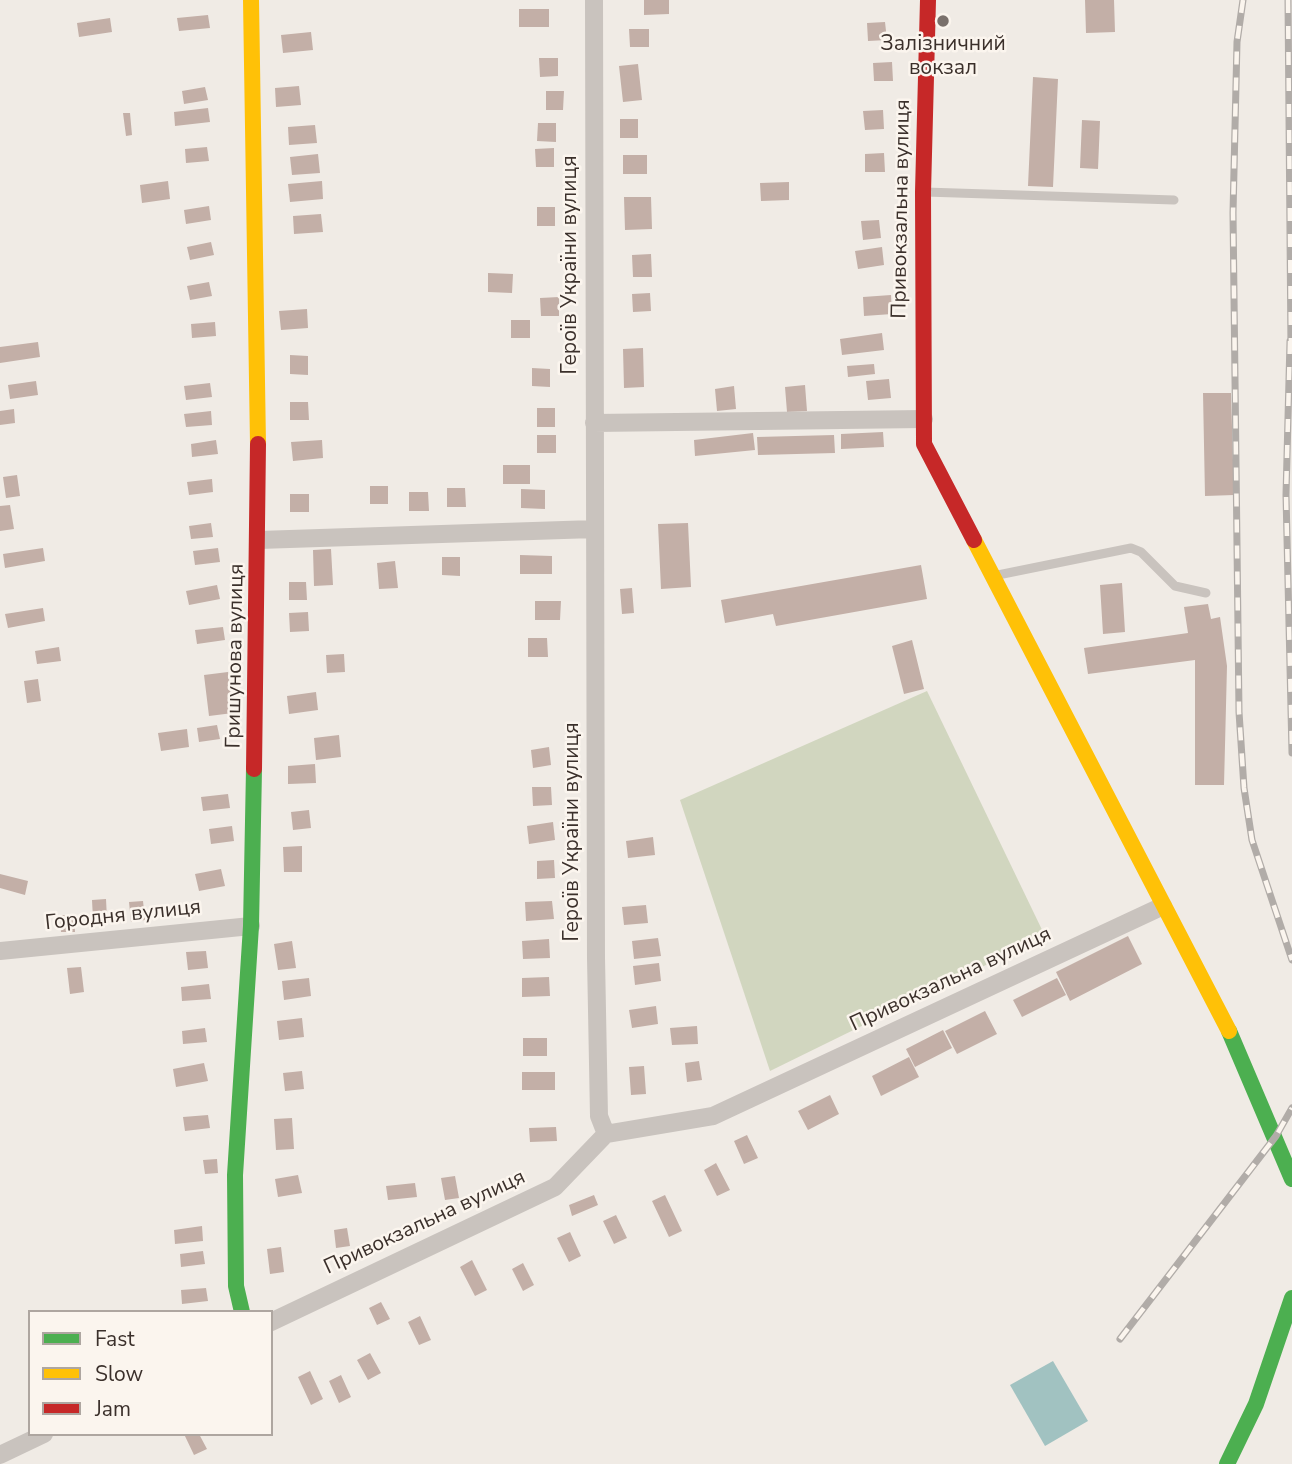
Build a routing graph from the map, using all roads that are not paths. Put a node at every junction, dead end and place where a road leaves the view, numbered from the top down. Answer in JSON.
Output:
{"nodes":[{"id":1,"x":251,"y":0,"type":"edge"},
{"id":2,"x":594,"y":0,"type":"edge"},
{"id":3,"x":928,"y":0,"type":"edge"},
{"id":4,"x":923,"y":192,"type":"junction"},
{"id":5,"x":1174,"y":200,"type":"dead end"},
{"id":6,"x":924,"y":419,"type":"junction"},
{"id":7,"x":594,"y":423,"type":"junction"},
{"id":8,"x":594,"y":529,"type":"junction"},
{"id":9,"x":259,"y":540,"type":"junction"},
{"id":10,"x":992,"y":577,"type":"junction"},
{"id":11,"x":1206,"y":593,"type":"dead end"},
{"id":12,"x":1163,"y":906,"type":"junction"},
{"id":13,"x":251,"y":926,"type":"junction"},
{"id":14,"x":0,"y":951,"type":"edge"},
{"id":15,"x":606,"y":1133,"type":"junction"},
{"id":16,"x":1292,"y":1179,"type":"edge"},
{"id":17,"x":1292,"y":1298,"type":"edge"},
{"id":18,"x":242,"y":1310,"type":"edge"},
{"id":19,"x":273,"y":1321,"type":"edge"},
{"id":20,"x":40,"y":1436,"type":"edge"},
{"id":21,"x":0,"y":1455,"type":"edge"},
{"id":22,"x":1227,"y":1464,"type":"edge"}],
"edges":[{"from":1,"to":9,"type":"street","name":"Гришунова вулиця"},
{"from":2,"to":7,"type":"street","name":"Героїв України вулиця"},
{"from":3,"to":4,"type":"street","name":"Привокзальна вулиця"},
{"from":4,"to":5,"type":"lane"},
{"from":4,"to":6,"type":"street","name":"Привокзальна вулиця"},
{"from":6,"to":7,"type":"street"},
{"from":6,"to":10,"type":"street","name":"Привокзальна вулиця"},
{"from":7,"to":8,"type":"street","name":"Героїв України вулиця"},
{"from":8,"to":9,"type":"street"},
{"from":8,"to":15,"type":"street","name":"Героїв України вулиця"},
{"from":9,"to":13,"type":"street","name":"Гришунова вулиця"},
{"from":10,"to":11,"type":"lane"},
{"from":10,"to":12,"type":"street","name":"Привокзальна вулиця"},
{"from":12,"to":15,"type":"street","name":"Привокзальна вулиця"},
{"from":12,"to":16,"type":"street"},
{"from":13,"to":14,"type":"street","name":"Городня вулиця"},
{"from":13,"to":18,"type":"street","name":"Гришунова вулиця"},
{"from":15,"to":19,"type":"street","name":"Привокзальна вулиця"},
{"from":17,"to":22,"type":"street"},
{"from":20,"to":21,"type":"street"}]}
